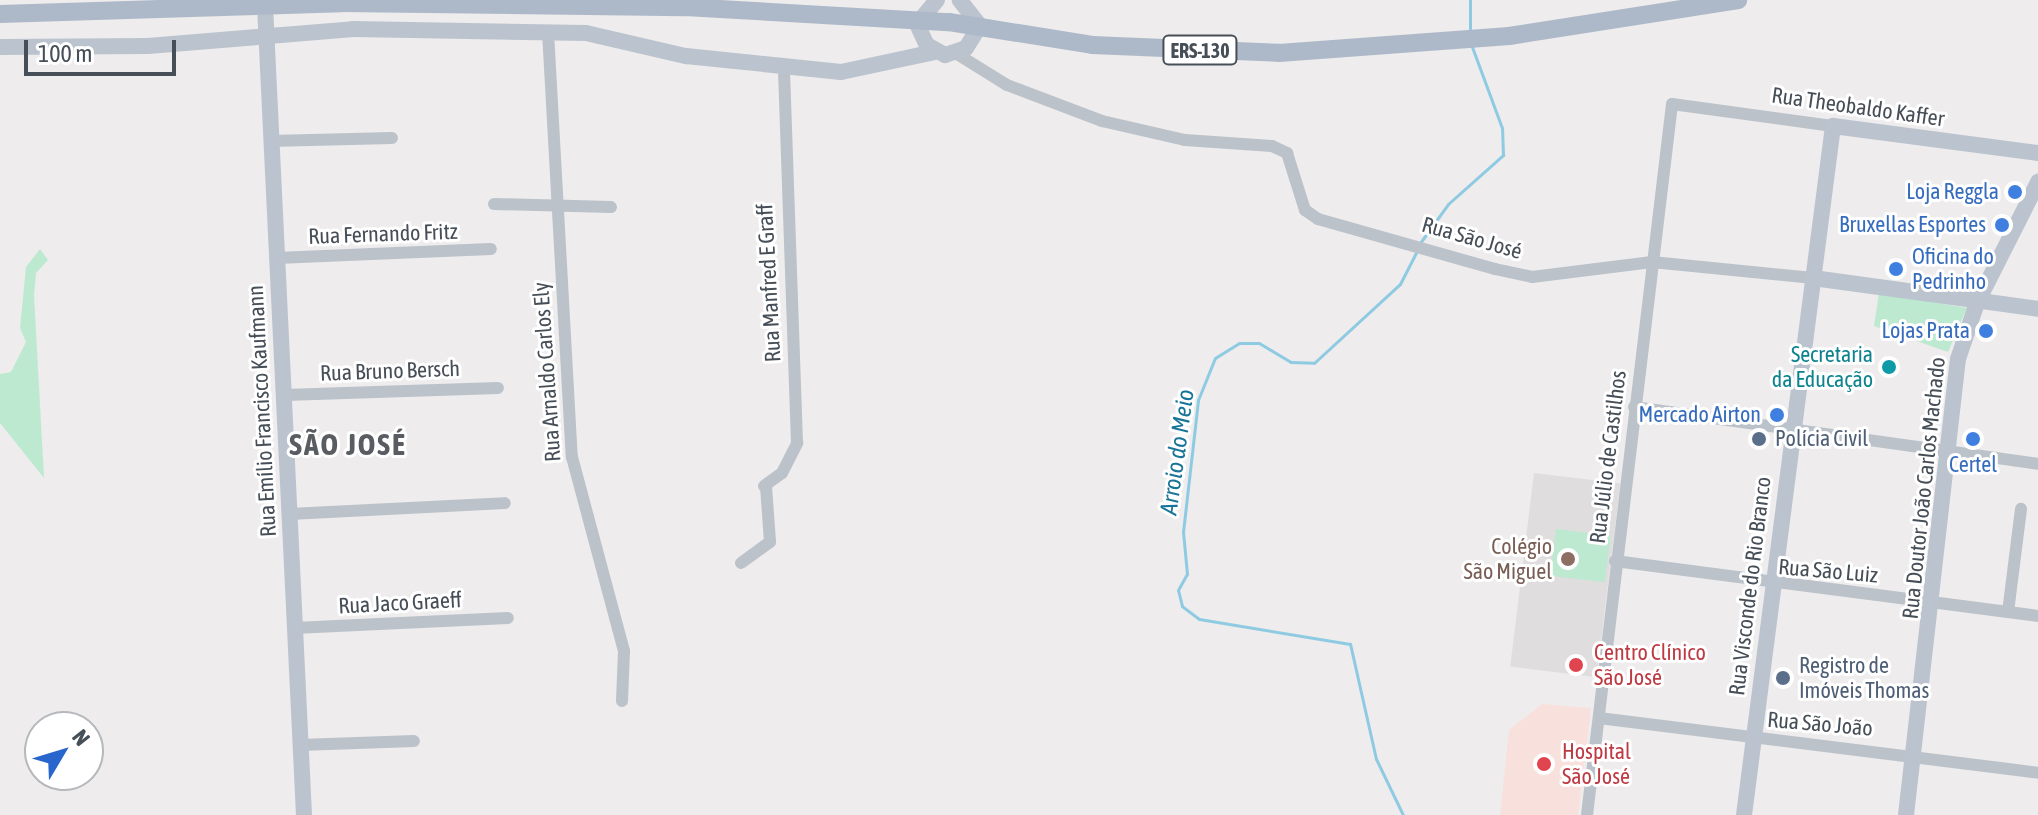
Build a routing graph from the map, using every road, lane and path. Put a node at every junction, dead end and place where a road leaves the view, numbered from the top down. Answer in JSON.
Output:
{"nodes":[{"id":1,"x":937,"y":0,"type":"edge"},
{"id":2,"x":960,"y":0,"type":"edge"},
{"id":3,"x":1738,"y":0,"type":"edge"},
{"id":4,"x":327,"y":2,"type":"edge"},
{"id":5,"x":265,"y":6,"type":"junction"},
{"id":6,"x":0,"y":14,"type":"edge"},
{"id":7,"x":917,"y":24,"type":"junction"},
{"id":8,"x":980,"y":26,"type":"junction"},
{"id":9,"x":269,"y":32,"type":"junction"},
{"id":10,"x":548,"y":32,"type":"junction"},
{"id":11,"x":0,"y":47,"type":"edge"},
{"id":12,"x":934,"y":52,"type":"junction"},
{"id":13,"x":957,"y":54,"type":"junction"},
{"id":14,"x":784,"y":67,"type":"junction"},
{"id":15,"x":1672,"y":104,"type":"joint"},
{"id":16,"x":1833,"y":126,"type":"junction"},
{"id":17,"x":392,"y":138,"type":"dead end"},
{"id":18,"x":270,"y":141,"type":"junction"},
{"id":19,"x":2038,"y":153,"type":"edge"},
{"id":20,"x":2038,"y":182,"type":"edge"},
{"id":21,"x":494,"y":204,"type":"dead end"},
{"id":22,"x":557,"y":205,"type":"junction"},
{"id":23,"x":611,"y":207,"type":"dead end"},
{"id":24,"x":491,"y":249,"type":"dead end"},
{"id":25,"x":277,"y":258,"type":"junction"},
{"id":26,"x":1652,"y":262,"type":"junction"},
{"id":27,"x":1813,"y":278,"type":"junction"},
{"id":28,"x":1977,"y":303,"type":"junction"},
{"id":29,"x":2038,"y":309,"type":"edge"},
{"id":30,"x":498,"y":388,"type":"dead end"},
{"id":31,"x":285,"y":395,"type":"junction"},
{"id":32,"x":1634,"y":407,"type":"junction"},
{"id":33,"x":1792,"y":433,"type":"junction"},
{"id":34,"x":1950,"y":451,"type":"junction"},
{"id":35,"x":2038,"y":464,"type":"edge"},
{"id":36,"x":505,"y":503,"type":"dead end"},
{"id":37,"x":2021,"y":509,"type":"dead end"},
{"id":38,"x":290,"y":514,"type":"junction"},
{"id":39,"x":1615,"y":561,"type":"junction"},
{"id":40,"x":741,"y":563,"type":"dead end"},
{"id":41,"x":1772,"y":586,"type":"junction"},
{"id":42,"x":1933,"y":600,"type":"junction"},
{"id":43,"x":2008,"y":612,"type":"junction"},
{"id":44,"x":2038,"y":616,"type":"edge"},
{"id":45,"x":508,"y":618,"type":"dead end"},
{"id":46,"x":294,"y":628,"type":"junction"},
{"id":47,"x":622,"y":701,"type":"dead end"},
{"id":48,"x":1599,"y":718,"type":"junction"},
{"id":49,"x":1752,"y":739,"type":"junction"},
{"id":50,"x":414,"y":741,"type":"dead end"},
{"id":51,"x":300,"y":745,"type":"junction"},
{"id":52,"x":1915,"y":753,"type":"junction"},
{"id":53,"x":2038,"y":773,"type":"edge"},
{"id":54,"x":304,"y":815,"type":"edge"},
{"id":55,"x":1587,"y":815,"type":"edge"},
{"id":56,"x":1744,"y":815,"type":"edge"},
{"id":57,"x":1906,"y":815,"type":"edge"}],
"edges":[{"from":1,"to":7,"type":"street"},
{"from":2,"to":8,"type":"street"},
{"from":3,"to":8,"type":"main road","number":"ERS-130"},
{"from":4,"to":5,"type":"main road","number":"ERS-130"},
{"from":4,"to":7,"type":"main road","number":"ERS-130"},
{"from":5,"to":6,"type":"main road","number":"ERS-130"},
{"from":5,"to":9,"type":"street","name":"Rua Emílio Francisco Kaufmann"},
{"from":7,"to":8,"type":"main road","number":"ERS-130"},
{"from":7,"to":12,"type":"street"},
{"from":8,"to":13,"type":"street"},
{"from":9,"to":10,"type":"street"},
{"from":9,"to":11,"type":"street"},
{"from":9,"to":18,"type":"street","name":"Rua Emílio Francisco Kaufmann"},
{"from":10,"to":14,"type":"street"},
{"from":10,"to":22,"type":"street","name":"Rua Arnaldo Carlos Ely"},
{"from":12,"to":13,"type":"street"},
{"from":12,"to":14,"type":"street"},
{"from":13,"to":26,"type":"street","name":"Rua São José"},
{"from":14,"to":40,"type":"street","name":"Rua Manfred E Graff"},
{"from":15,"to":16,"type":"street","name":"Rua Theobaldo Kaffer"},
{"from":15,"to":26,"type":"street","name":"Rua Júlio de Castilhos"},
{"from":16,"to":19,"type":"street","name":"Rua Theobaldo Kaffer"},
{"from":16,"to":27,"type":"street","name":"Rua Visconde do Rio Branco"},
{"from":17,"to":18,"type":"street"},
{"from":18,"to":25,"type":"street","name":"Rua Emílio Francisco Kaufmann"},
{"from":20,"to":28,"type":"street","name":"Rua Doutor João Carlos Machado"},
{"from":21,"to":22,"type":"street"},
{"from":22,"to":23,"type":"street"},
{"from":22,"to":47,"type":"street","name":"Rua Arnaldo Carlos Ely"},
{"from":24,"to":25,"type":"street","name":"Rua Fernando Fritz"},
{"from":25,"to":31,"type":"street","name":"Rua Emílio Francisco Kaufmann"},
{"from":26,"to":27,"type":"street","name":"Rua São José"},
{"from":26,"to":32,"type":"street","name":"Rua Júlio de Castilhos"},
{"from":27,"to":28,"type":"street","name":"Rua São José"},
{"from":27,"to":33,"type":"street","name":"Rua Visconde do Rio Branco"},
{"from":28,"to":29,"type":"street","name":"Rua São José"},
{"from":28,"to":34,"type":"street","name":"Rua Doutor João Carlos Machado"},
{"from":30,"to":31,"type":"street","name":"Rua Bruno Bersch"},
{"from":31,"to":38,"type":"street","name":"Rua Emílio Francisco Kaufmann"},
{"from":32,"to":33,"type":"street"},
{"from":32,"to":39,"type":"street","name":"Rua Júlio de Castilhos"},
{"from":33,"to":34,"type":"street"},
{"from":33,"to":41,"type":"street","name":"Rua Visconde do Rio Branco"},
{"from":34,"to":35,"type":"street"},
{"from":34,"to":42,"type":"street","name":"Rua Doutor João Carlos Machado"},
{"from":36,"to":38,"type":"street"},
{"from":37,"to":43,"type":"street"},
{"from":38,"to":46,"type":"street","name":"Rua Emílio Francisco Kaufmann"},
{"from":39,"to":41,"type":"street","name":"Rua São Luiz"},
{"from":39,"to":48,"type":"street","name":"Rua Júlio de Castilhos"},
{"from":41,"to":42,"type":"street","name":"Rua São Luiz"},
{"from":41,"to":49,"type":"street","name":"Rua Visconde do Rio Branco"},
{"from":42,"to":43,"type":"street","name":"Rua São Luiz"},
{"from":42,"to":52,"type":"street","name":"Rua Doutor João Carlos Machado"},
{"from":43,"to":44,"type":"street","name":"Rua São Luiz"},
{"from":45,"to":46,"type":"street","name":"Rua Jaco Graeff"},
{"from":46,"to":51,"type":"street","name":"Rua Emílio Francisco Kaufmann"},
{"from":48,"to":49,"type":"street","name":"Rua São João"},
{"from":48,"to":55,"type":"street","name":"Rua Júlio de Castilhos"},
{"from":49,"to":52,"type":"street","name":"Rua São João"},
{"from":49,"to":56,"type":"street","name":"Rua Visconde do Rio Branco"},
{"from":50,"to":51,"type":"street"},
{"from":51,"to":54,"type":"street","name":"Rua Emílio Francisco Kaufmann"},
{"from":52,"to":53,"type":"street","name":"Rua São João"},
{"from":52,"to":57,"type":"street","name":"Rua Doutor João Carlos Machado"}]}
